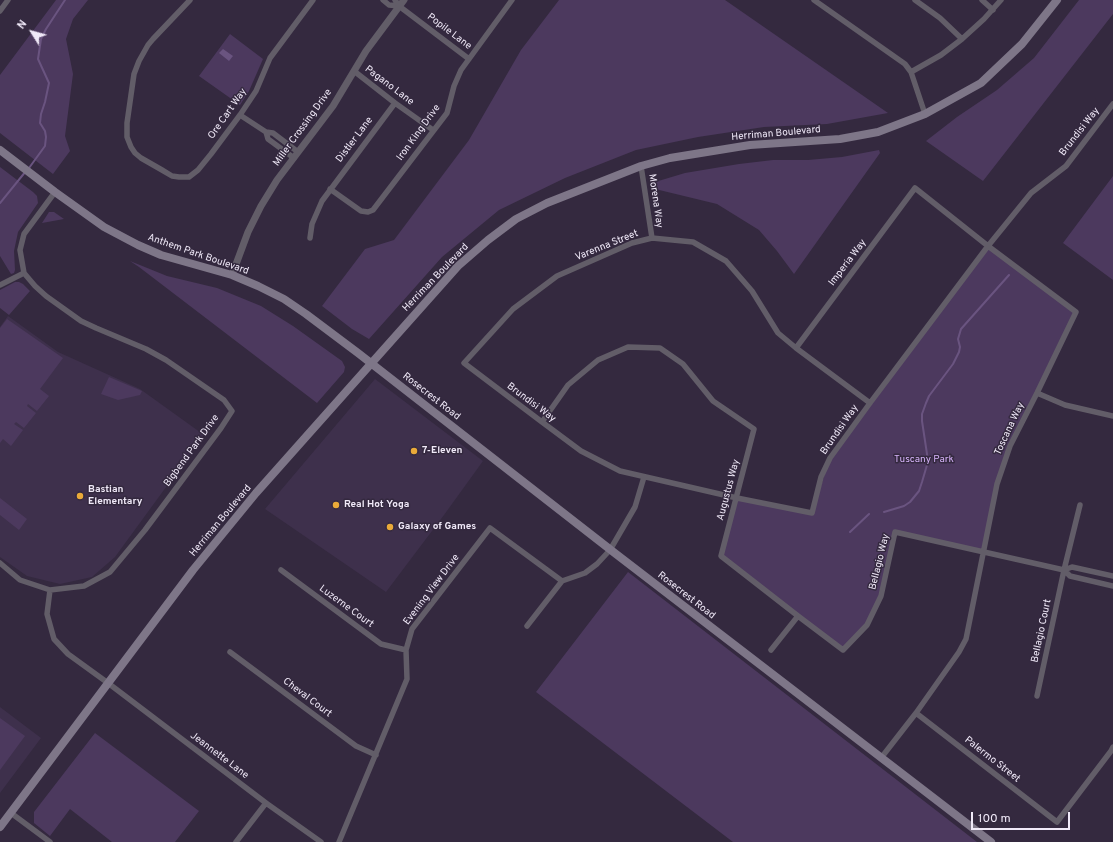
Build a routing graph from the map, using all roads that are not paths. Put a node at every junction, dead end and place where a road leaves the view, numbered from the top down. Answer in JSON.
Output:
{"nodes":[{"id":1,"x":8,"y":0,"type":"edge"},
{"id":2,"x":190,"y":0,"type":"edge"},
{"id":3,"x":313,"y":0,"type":"edge"},
{"id":4,"x":383,"y":0,"type":"edge"},
{"id":5,"x":404,"y":0,"type":"edge"},
{"id":6,"x":512,"y":0,"type":"edge"},
{"id":7,"x":814,"y":0,"type":"edge"},
{"id":8,"x":915,"y":0,"type":"edge"},
{"id":9,"x":982,"y":0,"type":"edge"},
{"id":10,"x":1001,"y":0,"type":"edge"},
{"id":11,"x":1057,"y":0,"type":"edge"},
{"id":12,"x":397,"y":3,"type":"edge"},
{"id":13,"x":993,"y":10,"type":"junction"},
{"id":14,"x":0,"y":11,"type":"edge"},
{"id":15,"x":962,"y":39,"type":"junction"},
{"id":16,"x":469,"y":59,"type":"junction"},
{"id":17,"x":354,"y":71,"type":"junction"},
{"id":18,"x":911,"y":72,"type":"junction"},
{"id":19,"x":395,"y":103,"type":"junction"},
{"id":20,"x":1113,"y":104,"type":"edge"},
{"id":21,"x":925,"y":114,"type":"junction"},
{"id":22,"x":240,"y":115,"type":"junction"},
{"id":23,"x":433,"y":130,"type":"junction"},
{"id":24,"x":0,"y":150,"type":"edge"},
{"id":25,"x":296,"y":155,"type":"junction"},
{"id":26,"x":641,"y":166,"type":"junction"},
{"id":27,"x":915,"y":188,"type":"joint"},
{"id":28,"x":330,"y":189,"type":"junction"},
{"id":29,"x":55,"y":192,"type":"junction"},
{"id":30,"x":310,"y":238,"type":"dead end"},
{"id":31,"x":652,"y":238,"type":"junction"},
{"id":32,"x":988,"y":246,"type":"junction"},
{"id":33,"x":24,"y":273,"type":"junction"},
{"id":34,"x":232,"y":275,"type":"junction"},
{"id":35,"x":0,"y":285,"type":"edge"},
{"id":36,"x":796,"y":348,"type":"junction"},
{"id":37,"x":371,"y":363,"type":"junction"},
{"id":38,"x":464,"y":363,"type":"joint"},
{"id":39,"x":1037,"y":393,"type":"junction"},
{"id":40,"x":870,"y":403,"type":"junction"},
{"id":41,"x":1113,"y":416,"type":"edge"},
{"id":42,"x":542,"y":422,"type":"junction"},
{"id":43,"x":644,"y":477,"type":"junction"},
{"id":44,"x":737,"y":498,"type":"junction"},
{"id":45,"x":1080,"y":505,"type":"dead end"},
{"id":46,"x":610,"y":550,"type":"junction"},
{"id":47,"x":983,"y":552,"type":"junction"},
{"id":48,"x":721,"y":556,"type":"joint"},
{"id":49,"x":0,"y":563,"type":"edge"},
{"id":50,"x":281,"y":570,"type":"dead end"},
{"id":51,"x":1064,"y":570,"type":"junction"},
{"id":52,"x":1113,"y":576,"type":"edge"},
{"id":53,"x":562,"y":581,"type":"junction"},
{"id":54,"x":1113,"y":586,"type":"edge"},
{"id":55,"x":50,"y":590,"type":"junction"},
{"id":56,"x":798,"y":616,"type":"junction"},
{"id":57,"x":527,"y":626,"type":"dead end"},
{"id":58,"x":406,"y":650,"type":"junction"},
{"id":59,"x":771,"y":650,"type":"dead end"},
{"id":60,"x":230,"y":652,"type":"dead end"},
{"id":61,"x":108,"y":682,"type":"junction"},
{"id":62,"x":1037,"y":696,"type":"dead end"},
{"id":63,"x":916,"y":713,"type":"junction"},
{"id":64,"x":1113,"y":747,"type":"edge"},
{"id":65,"x":376,"y":755,"type":"junction"},
{"id":66,"x":881,"y":758,"type":"junction"},
{"id":67,"x":266,"y":803,"type":"junction"},
{"id":68,"x":11,"y":813,"type":"junction"},
{"id":69,"x":0,"y":827,"type":"edge"},
{"id":70,"x":50,"y":842,"type":"edge"},
{"id":71,"x":236,"y":842,"type":"edge"},
{"id":72,"x":321,"y":842,"type":"edge"},
{"id":73,"x":339,"y":842,"type":"edge"},
{"id":74,"x":991,"y":842,"type":"edge"}],
"edges":[{"from":1,"to":14,"type":"street"},
{"from":2,"to":22,"type":"street","name":"Ore Cart Way"},
{"from":3,"to":22,"type":"street","name":"Ore Cart Way"},
{"from":4,"to":12,"type":"street","name":"Popile Lane"},
{"from":5,"to":12,"type":"street","name":"Miller Crossing Drive"},
{"from":6,"to":16,"type":"street","name":"Iron King Drive"},
{"from":7,"to":18,"type":"street"},
{"from":8,"to":15,"type":"street"},
{"from":9,"to":13,"type":"street"},
{"from":10,"to":13,"type":"street"},
{"from":11,"to":21,"type":"main road","name":"Herriman Boulevard"},
{"from":12,"to":16,"type":"street","name":"Popile Lane"},
{"from":12,"to":17,"type":"street","name":"Miller Crossing Drive"},
{"from":13,"to":15,"type":"street"},
{"from":15,"to":18,"type":"street"},
{"from":16,"to":23,"type":"street","name":"Iron King Drive"},
{"from":17,"to":19,"type":"street","name":"Pagano Lane"},
{"from":17,"to":25,"type":"street","name":"Miller Crossing Drive"},
{"from":18,"to":21,"type":"street"},
{"from":19,"to":23,"type":"street","name":"Pagano Lane"},
{"from":19,"to":28,"type":"street","name":"Distler Lane"},
{"from":20,"to":32,"type":"street","name":"Brundisi Way"},
{"from":21,"to":26,"type":"main road","name":"Herriman Boulevard"},
{"from":22,"to":25,"type":"street"},
{"from":23,"to":28,"type":"street","name":"Iron King Drive"},
{"from":24,"to":29,"type":"main road","name":"Anthem Park Boulevard"},
{"from":25,"to":34,"type":"street","name":"Miller Crossing Drive"},
{"from":26,"to":31,"type":"street","name":"Morena Way"},
{"from":26,"to":37,"type":"main road","name":"Herriman Boulevard"},
{"from":27,"to":32,"type":"street","name":"Toscana Way"},
{"from":27,"to":36,"type":"street","name":"Imperia Way"},
{"from":28,"to":30,"type":"street","name":"Distler Lane"},
{"from":29,"to":33,"type":"street"},
{"from":29,"to":34,"type":"main road","name":"Anthem Park Boulevard"},
{"from":31,"to":36,"type":"street","name":"Varenna Street"},
{"from":31,"to":38,"type":"street","name":"Varenna Street"},
{"from":32,"to":39,"type":"street","name":"Toscana Way"},
{"from":32,"to":40,"type":"street","name":"Brundisi Way"},
{"from":33,"to":35,"type":"street"},
{"from":33,"to":55,"type":"street","name":"Bigbend Park Drive"},
{"from":34,"to":37,"type":"main road","name":"Anthem Park Boulevard"},
{"from":36,"to":40,"type":"street","name":"Varenna Street"},
{"from":37,"to":46,"type":"main road","name":"Rosecrest Road"},
{"from":37,"to":61,"type":"main road","name":"Herriman Boulevard"},
{"from":38,"to":42,"type":"street","name":"Brundisi Way"},
{"from":39,"to":41,"type":"street"},
{"from":39,"to":47,"type":"street","name":"Toscana Way"},
{"from":40,"to":44,"type":"street","name":"Brundisi Way"},
{"from":42,"to":43,"type":"street","name":"Brundisi Way"},
{"from":42,"to":44,"type":"street","name":"Augustus Way"},
{"from":43,"to":44,"type":"street","name":"Brundisi Way"},
{"from":43,"to":46,"type":"street"},
{"from":44,"to":48,"type":"street","name":"Augustus Way"},
{"from":45,"to":51,"type":"street","name":"Bellagio Court"},
{"from":46,"to":53,"type":"street"},
{"from":46,"to":66,"type":"main road","name":"Rosecrest Road"},
{"from":47,"to":51,"type":"street","name":"Bellagio Way"},
{"from":47,"to":56,"type":"street","name":"Bellagio Way"},
{"from":47,"to":63,"type":"street","name":"Toscana Way"},
{"from":48,"to":56,"type":"street","name":"Bellagio Way"},
{"from":49,"to":55,"type":"street"},
{"from":50,"to":58,"type":"street","name":"Luzerne Court"},
{"from":51,"to":52,"type":"street","name":"Bellagio Way"},
{"from":51,"to":54,"type":"street","name":"Bellagio Way"},
{"from":51,"to":62,"type":"street","name":"Bellagio Court"},
{"from":53,"to":57,"type":"street"},
{"from":53,"to":58,"type":"street","name":"Evening View Drive"},
{"from":55,"to":61,"type":"street","name":"Jeannette Lane"},
{"from":56,"to":59,"type":"street"},
{"from":58,"to":65,"type":"street","name":"Evening View Drive"},
{"from":60,"to":65,"type":"street","name":"Cheval Court"},
{"from":61,"to":67,"type":"street","name":"Jeannette Lane"},
{"from":61,"to":68,"type":"main road","name":"Herriman Boulevard"},
{"from":63,"to":64,"type":"street","name":"Palermo Street"},
{"from":63,"to":66,"type":"street","name":"Toscana Way"},
{"from":65,"to":73,"type":"street","name":"Evening View Drive"},
{"from":66,"to":74,"type":"main road","name":"Rosecrest Road"},
{"from":67,"to":71,"type":"street"},
{"from":67,"to":72,"type":"street","name":"Jeannette Lane"},
{"from":68,"to":69,"type":"main road","name":"Herriman Boulevard"},
{"from":68,"to":70,"type":"street"}]}
